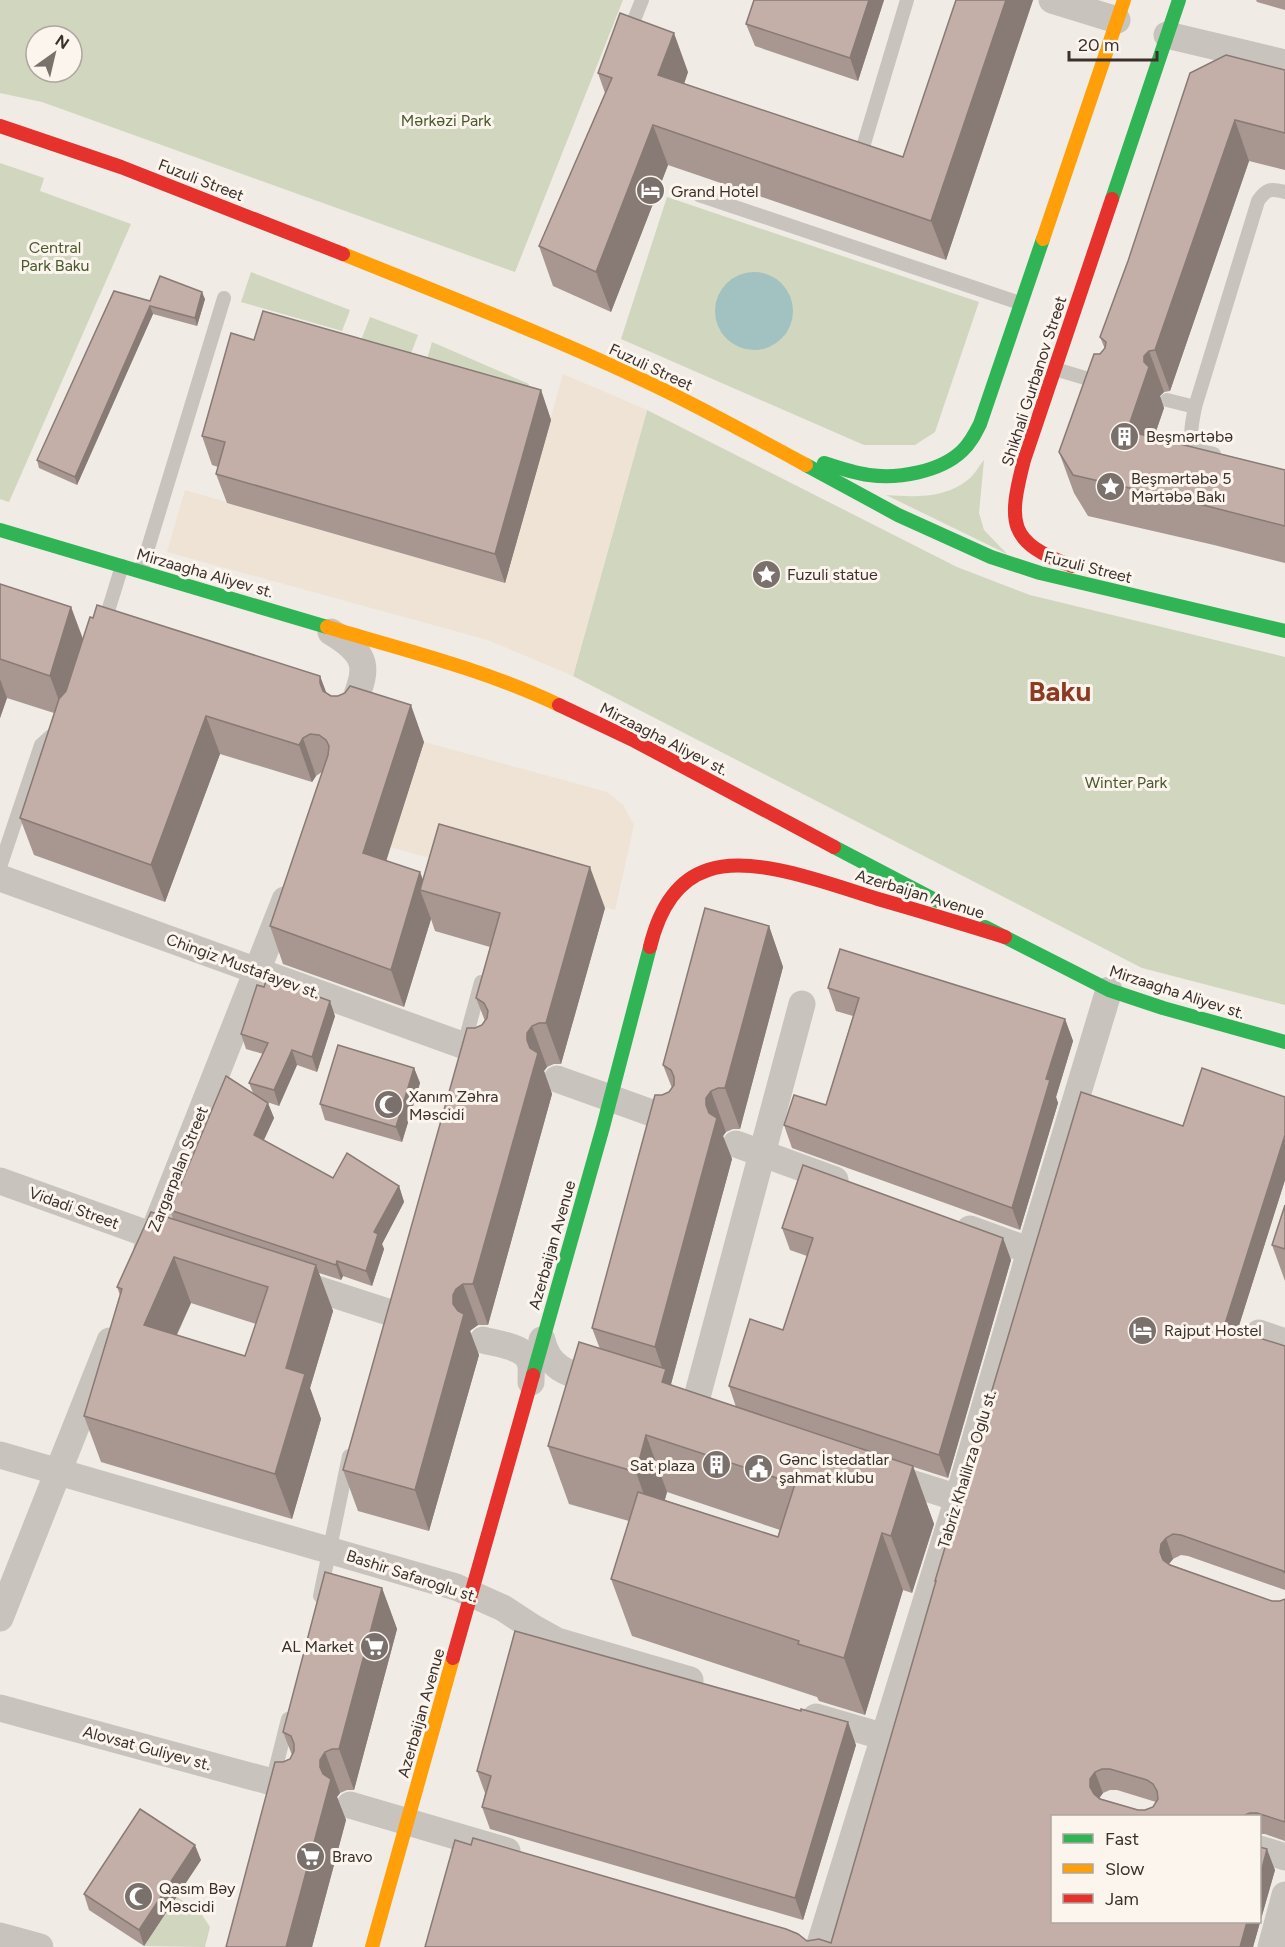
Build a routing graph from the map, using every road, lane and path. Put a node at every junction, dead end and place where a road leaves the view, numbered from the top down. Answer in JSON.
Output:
{"nodes":[{"id":1,"x":642,"y":0,"type":"edge"},
{"id":2,"x":908,"y":0,"type":"edge"},
{"id":3,"x":1052,"y":0,"type":"edge"},
{"id":4,"x":1179,"y":0,"type":"edge"},
{"id":5,"x":1120,"y":10,"type":"edge"},
{"id":6,"x":1167,"y":35,"type":"junction"},
{"id":7,"x":625,"y":44,"type":"edge"},
{"id":8,"x":1285,"y":63,"type":"edge"},
{"id":9,"x":0,"y":126,"type":"edge"},
{"id":10,"x":863,"y":147,"type":"edge"},
{"id":11,"x":1285,"y":192,"type":"edge"},
{"id":12,"x":699,"y":195,"type":"dead end"},
{"id":13,"x":224,"y":298,"type":"dead end"},
{"id":14,"x":1020,"y":303,"type":"junction"},
{"id":15,"x":1055,"y":369,"type":"junction"},
{"id":16,"x":1112,"y":386,"type":"edge"},
{"id":17,"x":1167,"y":400,"type":"dead end"},
{"id":18,"x":1195,"y":407,"type":"junction"},
{"id":19,"x":729,"y":423,"type":"junction"},
{"id":20,"x":1231,"y":459,"type":"edge"},
{"id":21,"x":0,"y":530,"type":"edge"},
{"id":22,"x":122,"y":566,"type":"junction"},
{"id":23,"x":141,"y":571,"type":"junction"},
{"id":24,"x":303,"y":619,"type":"junction"},
{"id":25,"x":1254,"y":624,"type":"junction"},
{"id":26,"x":1285,"y":631,"type":"edge"},
{"id":27,"x":99,"y":641,"type":"edge"},
{"id":28,"x":349,"y":718,"type":"edge"},
{"id":29,"x":71,"y":726,"type":"edge"},
{"id":30,"x":0,"y":867,"type":"edge"},
{"id":31,"x":0,"y":878,"type":"edge"},
{"id":32,"x":294,"y":878,"type":"edge"},
{"id":33,"x":1005,"y":938,"type":"junction"},
{"id":34,"x":257,"y":971,"type":"junction"},
{"id":35,"x":484,"y":971,"type":"edge"},
{"id":36,"x":1109,"y":990,"type":"junction"},
{"id":37,"x":802,"y":1004,"type":"dead end"},
{"id":38,"x":1285,"y":1042,"type":"edge"},
{"id":39,"x":470,"y":1053,"type":"joint"},
{"id":40,"x":557,"y":1079,"type":"dead end"},
{"id":41,"x":610,"y":1099,"type":"junction"},
{"id":42,"x":674,"y":1122,"type":"edge"},
{"id":43,"x":736,"y":1144,"type":"dead end"},
{"id":44,"x":761,"y":1153,"type":"junction"},
{"id":45,"x":0,"y":1181,"type":"edge"},
{"id":46,"x":862,"y":1190,"type":"edge"},
{"id":47,"x":952,"y":1222,"type":"edge"},
{"id":48,"x":152,"y":1236,"type":"junction"},
{"id":49,"x":195,"y":1250,"type":"edge"},
{"id":50,"x":1031,"y":1251,"type":"junction"},
{"id":51,"x":139,"y":1268,"type":"edge"},
{"id":52,"x":264,"y":1272,"type":"edge"},
{"id":53,"x":388,"y":1312,"type":"edge"},
{"id":54,"x":118,"y":1322,"type":"edge"},
{"id":55,"x":1259,"y":1333,"type":"dead end"},
{"id":56,"x":483,"y":1340,"type":"dead end"},
{"id":57,"x":542,"y":1340,"type":"junction"},
{"id":58,"x":1285,"y":1342,"type":"edge"},
{"id":59,"x":531,"y":1382,"type":"junction"},
{"id":60,"x":626,"y":1391,"type":"edge"},
{"id":61,"x":693,"y":1412,"type":"edge"},
{"id":62,"x":352,"y":1447,"type":"edge"},
{"id":63,"x":0,"y":1455,"type":"edge"},
{"id":64,"x":859,"y":1466,"type":"edge"},
{"id":65,"x":58,"y":1472,"type":"junction"},
{"id":66,"x":958,"y":1498,"type":"junction"},
{"id":67,"x":329,"y":1550,"type":"junction"},
{"id":68,"x":472,"y":1593,"type":"junction"},
{"id":69,"x":316,"y":1614,"type":"edge"},
{"id":70,"x":0,"y":1618,"type":"edge"},
{"id":71,"x":719,"y":1689,"type":"edge"},
{"id":72,"x":292,"y":1704,"type":"edge"},
{"id":73,"x":0,"y":1708,"type":"edge"},
{"id":74,"x":797,"y":1712,"type":"edge"},
{"id":75,"x":885,"y":1737,"type":"junction"},
{"id":76,"x":278,"y":1788,"type":"joint"},
{"id":77,"x":350,"y":1805,"type":"dead end"},
{"id":78,"x":407,"y":1821,"type":"junction"},
{"id":79,"x":1261,"y":1849,"type":"edge"},
{"id":80,"x":1285,"y":1857,"type":"edge"},
{"id":81,"x":534,"y":1859,"type":"edge"},
{"id":82,"x":1285,"y":1895,"type":"edge"},
{"id":83,"x":0,"y":1935,"type":"edge"},
{"id":84,"x":813,"y":1942,"type":"edge"},
{"id":85,"x":40,"y":1947,"type":"edge"},
{"id":86,"x":372,"y":1947,"type":"edge"},
{"id":87,"x":1272,"y":1947,"type":"edge"}],
"edges":[{"from":1,"to":7,"type":"lane"},
{"from":2,"to":10,"type":"lane"},
{"from":3,"to":5,"type":"street"},
{"from":4,"to":6,"type":"main road","name":"Shikhali Gurbanov Street"},
{"from":5,"to":14,"type":"main road"},
{"from":6,"to":8,"type":"street"},
{"from":6,"to":15,"type":"main road","name":"Shikhali Gurbanov Street"},
{"from":9,"to":19,"type":"main road","name":"Fuzuli Street"},
{"from":11,"to":18,"type":"lane"},
{"from":12,"to":14,"type":"lane"},
{"from":13,"to":23,"type":"lane"},
{"from":14,"to":19,"type":"main road"},
{"from":15,"to":16,"type":"lane"},
{"from":15,"to":25,"type":"main road","name":"Shikhali Gurbanov Street"},
{"from":17,"to":18,"type":"lane"},
{"from":18,"to":20,"type":"lane"},
{"from":19,"to":25,"type":"main road","name":"Fuzuli Street"},
{"from":21,"to":22,"type":"main road","name":"Mirzaagha Aliyev st."},
{"from":22,"to":23,"type":"main road","name":"Mirzaagha Aliyev st."},
{"from":22,"to":27,"type":"lane"},
{"from":23,"to":24,"type":"main road","name":"Mirzaagha Aliyev st."},
{"from":24,"to":28,"type":"street"},
{"from":24,"to":33,"type":"main road","name":"Mirzaagha Aliyev st."},
{"from":25,"to":26,"type":"main road","name":"Fuzuli Street"},
{"from":29,"to":30,"type":"lane"},
{"from":31,"to":34,"type":"street","name":"Chingiz Mustafayev st."},
{"from":32,"to":34,"type":"street","name":"Zargarpalan Street"},
{"from":33,"to":36,"type":"main road","name":"Mirzaagha Aliyev st."},
{"from":33,"to":41,"type":"main road","name":"Azerbaijan Avenue"},
{"from":34,"to":39,"type":"street","name":"Chingiz Mustafayev st."},
{"from":34,"to":48,"type":"street","name":"Zargarpalan Street"},
{"from":35,"to":39,"type":"lane"},
{"from":36,"to":38,"type":"main road","name":"Mirzaagha Aliyev st."},
{"from":36,"to":50,"type":"street","name":"Tabriz Khalilrza Oglu st."},
{"from":37,"to":44,"type":"street"},
{"from":40,"to":41,"type":"street"},
{"from":41,"to":42,"type":"street"},
{"from":41,"to":57,"type":"main road","name":"Azerbaijan Avenue"},
{"from":43,"to":44,"type":"street"},
{"from":44,"to":46,"type":"street"},
{"from":44,"to":61,"type":"street"},
{"from":45,"to":48,"type":"street","name":"Vidadi Street"},
{"from":47,"to":50,"type":"street"},
{"from":48,"to":49,"type":"street","name":"Vidadi Street"},
{"from":48,"to":51,"type":"street","name":"Zargarpalan Street"},
{"from":50,"to":66,"type":"street","name":"Tabriz Khalilrza Oglu st."},
{"from":52,"to":53,"type":"street"},
{"from":54,"to":65,"type":"street"},
{"from":55,"to":58,"type":"street"},
{"from":56,"to":59,"type":"street"},
{"from":57,"to":59,"type":"main road","name":"Azerbaijan Avenue"},
{"from":57,"to":60,"type":"street"},
{"from":59,"to":68,"type":"main road","name":"Azerbaijan Avenue"},
{"from":62,"to":67,"type":"lane"},
{"from":63,"to":65,"type":"street","name":"Bashir Safaroglu st."},
{"from":64,"to":66,"type":"street"},
{"from":65,"to":67,"type":"street","name":"Bashir Safaroglu st."},
{"from":65,"to":70,"type":"street"},
{"from":66,"to":75,"type":"street","name":"Tabriz Khalilrza Oglu st."},
{"from":67,"to":68,"type":"street","name":"Bashir Safaroglu st."},
{"from":67,"to":69,"type":"lane"},
{"from":68,"to":71,"type":"street","name":"Bashir Safaroglu st."},
{"from":68,"to":78,"type":"main road","name":"Azerbaijan Avenue"},
{"from":72,"to":76,"type":"lane"},
{"from":73,"to":76,"type":"street","name":"Alovsat Guliyev st."},
{"from":74,"to":75,"type":"street"},
{"from":75,"to":84,"type":"street","name":"Tabriz Khalilrza Oglu st."},
{"from":77,"to":78,"type":"street"},
{"from":78,"to":81,"type":"street"},
{"from":78,"to":86,"type":"main road","name":"Azerbaijan Avenue"},
{"from":79,"to":80,"type":"street"},
{"from":82,"to":87,"type":"street"},
{"from":83,"to":85,"type":"street"}]}
